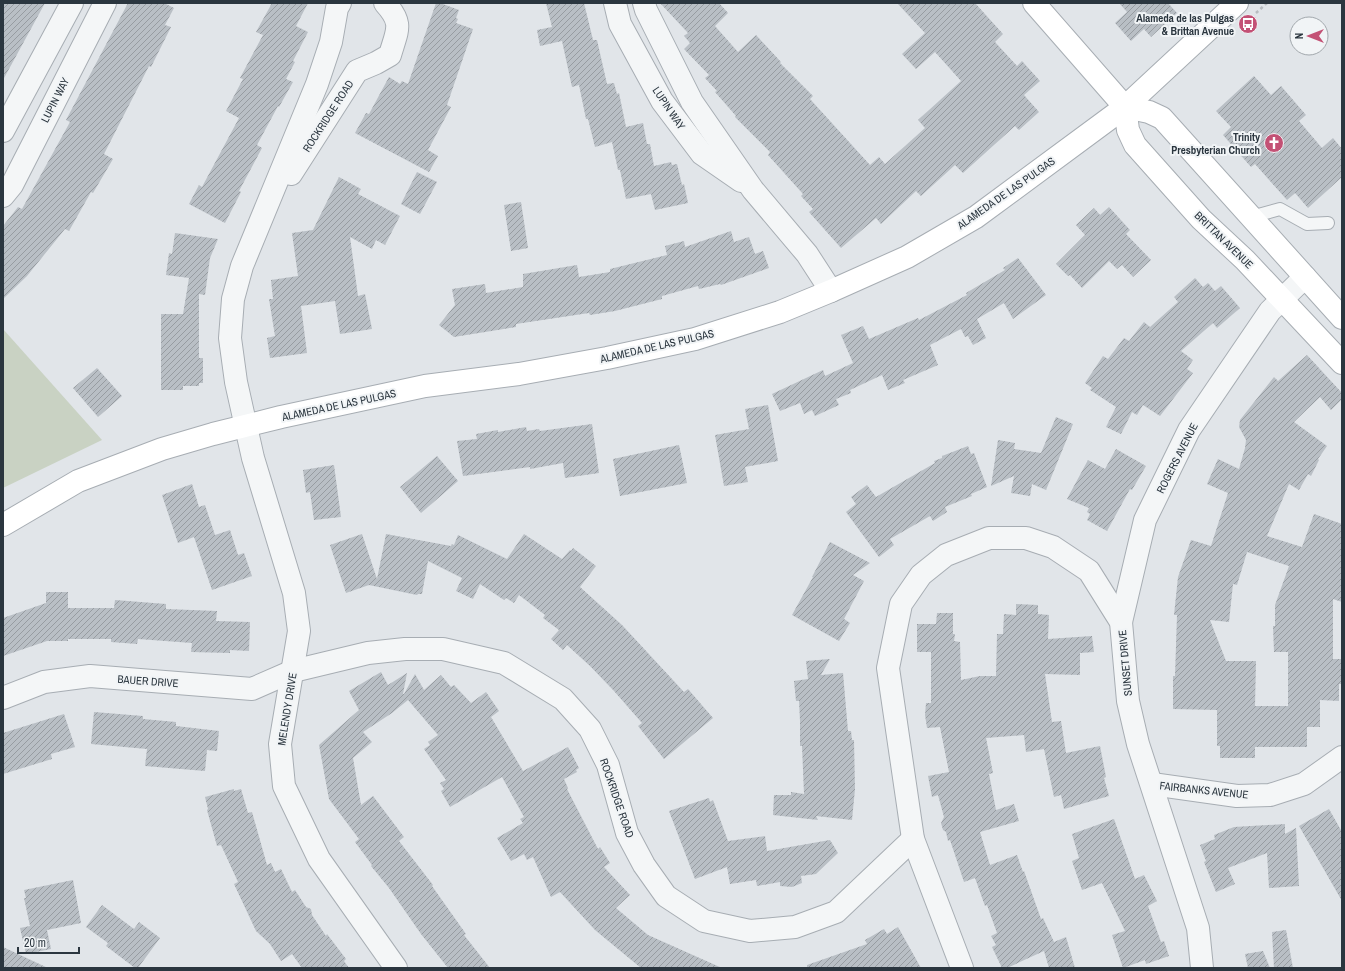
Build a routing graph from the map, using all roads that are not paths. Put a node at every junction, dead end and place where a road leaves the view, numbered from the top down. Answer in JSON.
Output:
{"nodes":[{"id":1,"x":72,"y":3,"type":"edge"},
{"id":2,"x":105,"y":3,"type":"edge"},
{"id":3,"x":340,"y":3,"type":"edge"},
{"id":4,"x":384,"y":3,"type":"edge"},
{"id":5,"x":615,"y":3,"type":"edge"},
{"id":6,"x":644,"y":3,"type":"edge"},
{"id":7,"x":1034,"y":3,"type":"edge"},
{"id":8,"x":1244,"y":11,"type":"edge"},
{"id":9,"x":1125,"y":107,"type":"junction"},
{"id":10,"x":3,"y":131,"type":"edge"},
{"id":11,"x":753,"y":190,"type":"junction"},
{"id":12,"x":3,"y":196,"type":"edge"},
{"id":13,"x":1251,"y":216,"type":"junction"},
{"id":14,"x":262,"y":220,"type":"junction"},
{"id":15,"x":1328,"y":223,"type":"dead end"},
{"id":16,"x":1305,"y":277,"type":"junction"},
{"id":17,"x":830,"y":291,"type":"junction"},
{"id":18,"x":1283,"y":299,"type":"junction"},
{"id":19,"x":1342,"y":318,"type":"edge"},
{"id":20,"x":1342,"y":363,"type":"edge"},
{"id":21,"x":246,"y":426,"type":"junction"},
{"id":22,"x":3,"y":525,"type":"edge"},
{"id":23,"x":1121,"y":622,"type":"junction"},
{"id":24,"x":293,"y":671,"type":"junction"},
{"id":25,"x":3,"y":698,"type":"edge"},
{"id":26,"x":1342,"y":757,"type":"edge"},
{"id":27,"x":1152,"y":784,"type":"junction"},
{"id":28,"x":913,"y":839,"type":"junction"},
{"id":29,"x":396,"y":968,"type":"edge"},
{"id":30,"x":962,"y":968,"type":"edge"},
{"id":31,"x":1202,"y":968,"type":"edge"}],
"edges":[{"from":1,"to":10,"type":"street"},
{"from":2,"to":12,"type":"street","name":"LUPIN WAY"},
{"from":3,"to":14,"type":"street","name":"ROCKRIDGE ROAD"},
{"from":4,"to":14,"type":"street","name":"ROCKRIDGE ROAD"},
{"from":5,"to":11,"type":"street","name":"LUPIN WAY"},
{"from":6,"to":11,"type":"street","name":"LUPIN WAY"},
{"from":7,"to":9,"type":"main road"},
{"from":8,"to":9,"type":"main road","name":"ALAMEDA DE LAS PULGAS"},
{"from":9,"to":13,"type":"main road"},
{"from":9,"to":17,"type":"main road","name":"ALAMEDA DE LAS PULGAS"},
{"from":9,"to":18,"type":"main road","name":"BRITTAN AVENUE"},
{"from":11,"to":17,"type":"street","name":"LUPIN WAY"},
{"from":13,"to":15,"type":"lane"},
{"from":13,"to":16,"type":"main road"},
{"from":14,"to":21,"type":"street","name":"ROCKRIDGE ROAD"},
{"from":16,"to":18,"type":"street","name":"ROGERS AVENUE"},
{"from":16,"to":19,"type":"main road"},
{"from":17,"to":21,"type":"main road","name":"ALAMEDA DE LAS PULGAS"},
{"from":18,"to":20,"type":"main road","name":"BRITTAN AVENUE"},
{"from":18,"to":23,"type":"street","name":"ROGERS AVENUE"},
{"from":21,"to":22,"type":"main road","name":"ALAMEDA DE LAS PULGAS"},
{"from":21,"to":24,"type":"street","name":"MELENDY DRIVE"},
{"from":23,"to":27,"type":"street","name":"SUNSET DRIVE"},
{"from":23,"to":28,"type":"street","name":"SUNSET DRIVE"},
{"from":24,"to":25,"type":"street","name":"BAUER DRIVE"},
{"from":24,"to":28,"type":"street","name":"ROCKRIDGE ROAD"},
{"from":24,"to":29,"type":"street","name":"MELENDY DRIVE"},
{"from":26,"to":27,"type":"street","name":"FAIRBANKS AVENUE"},
{"from":27,"to":31,"type":"street","name":"SUNSET DRIVE"},
{"from":28,"to":30,"type":"street","name":"SUNSET DRIVE"}]}
